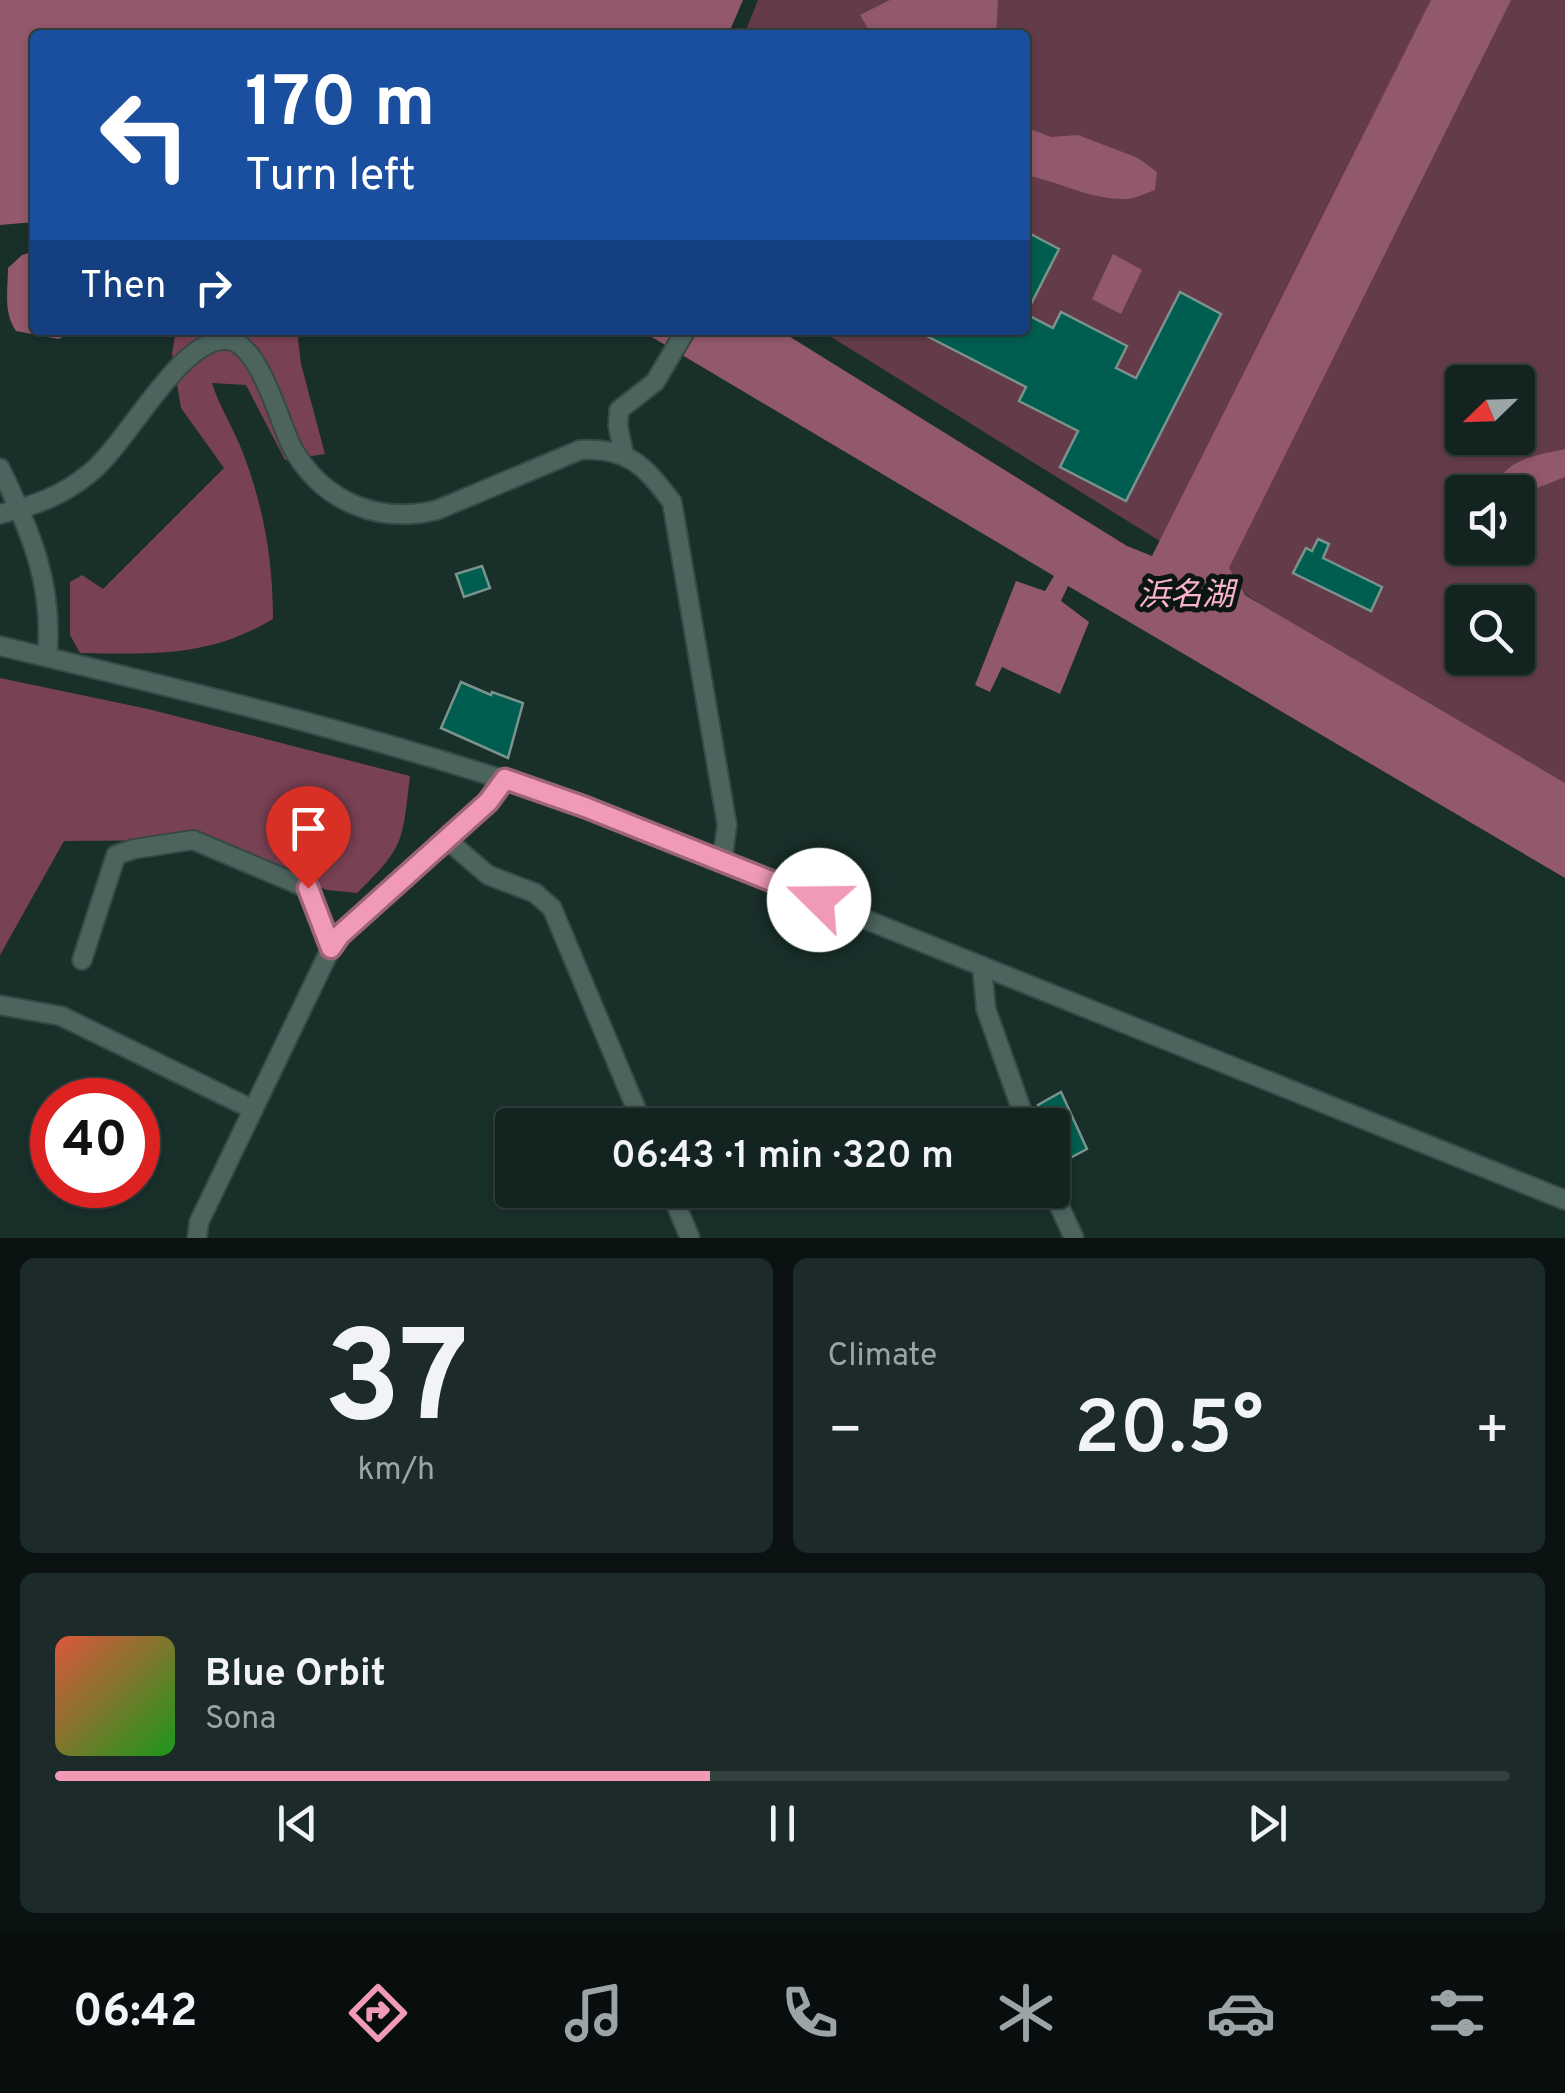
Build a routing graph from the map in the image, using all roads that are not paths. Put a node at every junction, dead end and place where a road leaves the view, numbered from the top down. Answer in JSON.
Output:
{"nodes":[{"id":1,"x":683,"y":335,"type":"edge"},
{"id":2,"x":624,"y":455,"type":"junction"},
{"id":3,"x":0,"y":468,"type":"edge"},
{"id":4,"x":20,"y":509,"type":"junction"},
{"id":5,"x":0,"y":514,"type":"edge"},
{"id":6,"x":0,"y":646,"type":"edge"},
{"id":7,"x":46,"y":657,"type":"junction"},
{"id":8,"x":505,"y":779,"type":"junction"},
{"id":9,"x":446,"y":839,"type":"junction"},
{"id":10,"x":722,"y":862,"type":"junction"},
{"id":11,"x":331,"y":948,"type":"junction"},
{"id":12,"x":82,"y":960,"type":"dead end"},
{"id":13,"x":982,"y":966,"type":"junction"},
{"id":14,"x":0,"y":1005,"type":"edge"},
{"id":15,"x":636,"y":1108,"type":"edge"},
{"id":16,"x":1021,"y":1108,"type":"edge"},
{"id":17,"x":252,"y":1110,"type":"junction"},
{"id":18,"x":1563,"y":1204,"type":"edge"},
{"id":19,"x":678,"y":1208,"type":"edge"},
{"id":20,"x":1060,"y":1208,"type":"edge"},
{"id":21,"x":197,"y":1238,"type":"edge"},
{"id":22,"x":690,"y":1238,"type":"edge"},
{"id":23,"x":1073,"y":1238,"type":"edge"}],
"edges":[{"from":1,"to":2,"type":"street"},
{"from":2,"to":4,"type":"street"},
{"from":2,"to":10,"type":"street"},
{"from":3,"to":4,"type":"street"},
{"from":4,"to":5,"type":"street"},
{"from":4,"to":7,"type":"street"},
{"from":6,"to":7,"type":"street"},
{"from":7,"to":8,"type":"street"},
{"from":8,"to":9,"type":"street"},
{"from":8,"to":10,"type":"street"},
{"from":9,"to":11,"type":"street"},
{"from":9,"to":15,"type":"street"},
{"from":10,"to":13,"type":"street"},
{"from":11,"to":12,"type":"street"},
{"from":11,"to":17,"type":"street"},
{"from":13,"to":16,"type":"street"},
{"from":13,"to":18,"type":"street"},
{"from":14,"to":17,"type":"street"},
{"from":17,"to":21,"type":"street"},
{"from":19,"to":22,"type":"street"},
{"from":20,"to":23,"type":"street"}]}
